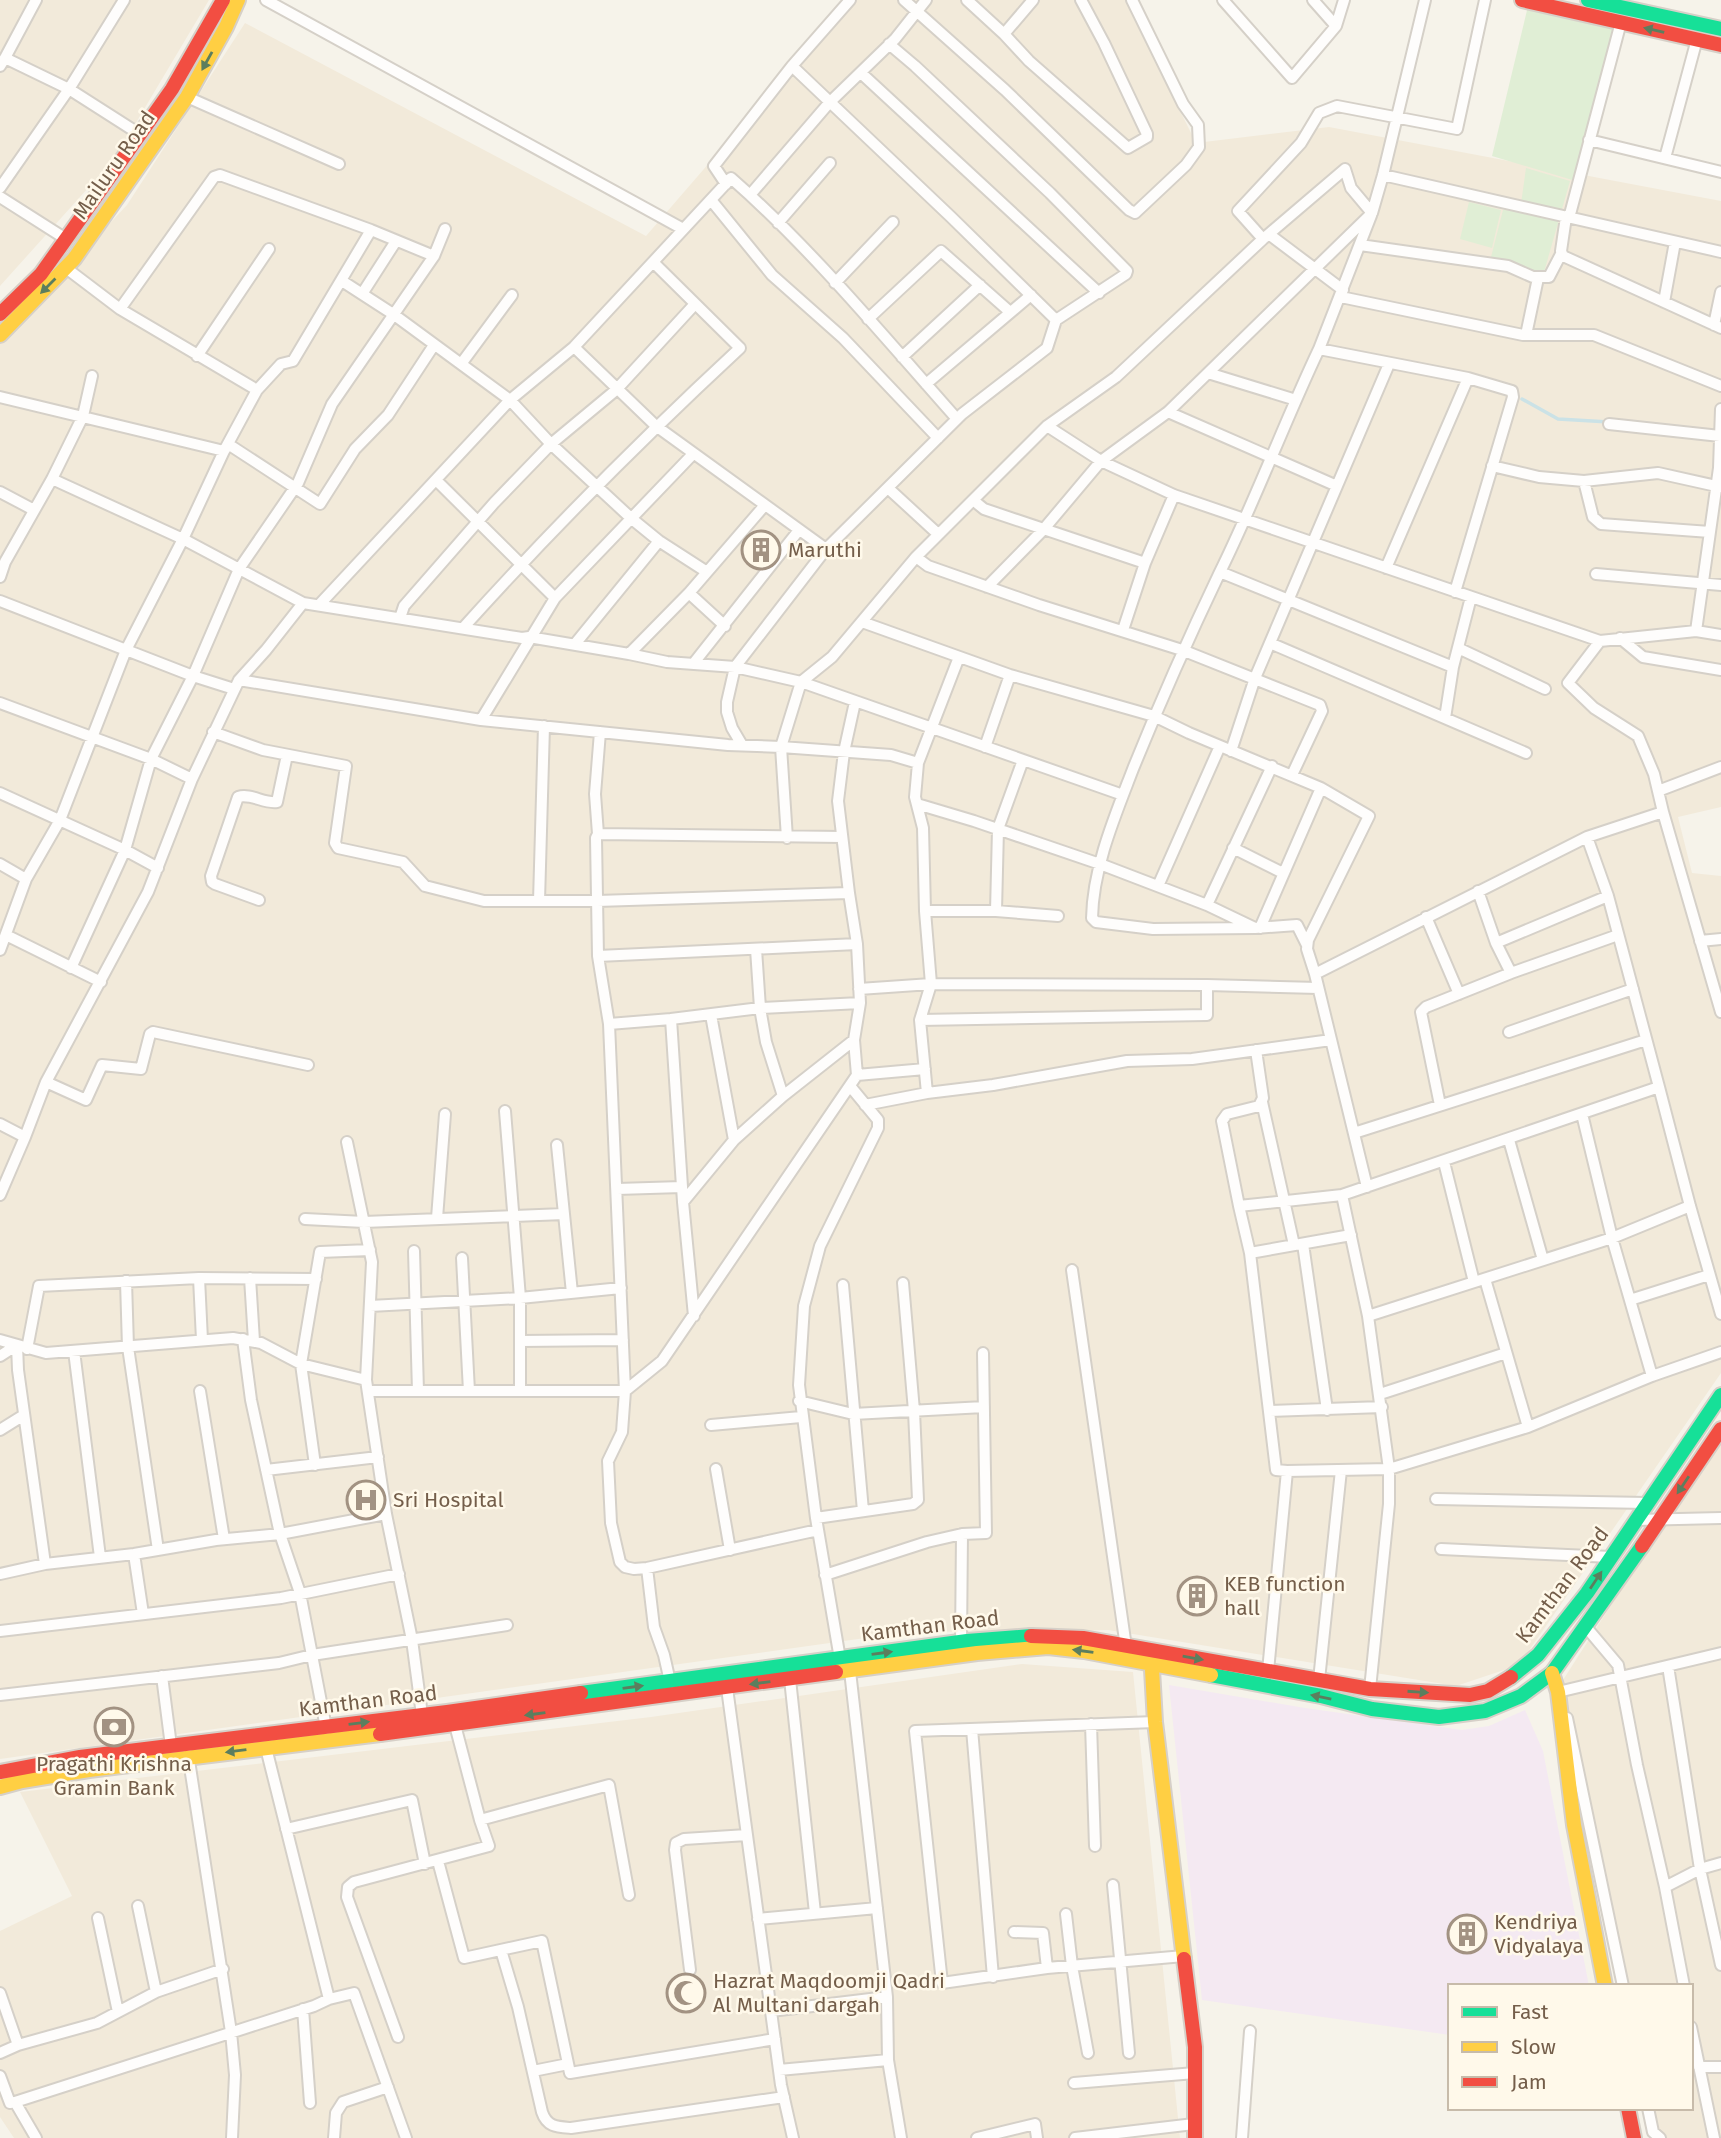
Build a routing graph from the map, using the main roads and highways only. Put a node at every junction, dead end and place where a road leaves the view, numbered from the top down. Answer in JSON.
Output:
{"nodes":[{"id":1,"x":223,"y":0,"type":"edge"},
{"id":2,"x":238,"y":0,"type":"edge"},
{"id":3,"x":1522,"y":0,"type":"edge"},
{"id":4,"x":1588,"y":0,"type":"edge"},
{"id":5,"x":1721,"y":30,"type":"edge"},
{"id":6,"x":1721,"y":45,"type":"edge"},
{"id":7,"x":0,"y":314,"type":"edge"},
{"id":8,"x":0,"y":335,"type":"edge"},
{"id":9,"x":1721,"y":1395,"type":"edge"},
{"id":10,"x":1721,"y":1429,"type":"edge"},
{"id":11,"x":1151,"y":1657,"type":"junction"},
{"id":12,"x":825,"y":1668,"type":"junction"},
{"id":13,"x":1552,"y":1673,"type":"junction"},
{"id":14,"x":1507,"y":1681,"type":"junction"},
{"id":15,"x":1521,"y":1696,"type":"junction"},
{"id":16,"x":327,"y":1733,"type":"junction"},
{"id":17,"x":187,"y":1751,"type":"junction"},
{"id":18,"x":0,"y":1772,"type":"edge"},
{"id":19,"x":0,"y":1787,"type":"edge"},
{"id":20,"x":1605,"y":1984,"type":"edge"},
{"id":21,"x":1629,"y":2110,"type":"edge"},
{"id":22,"x":1195,"y":2131,"type":"edge"},
{"id":23,"x":1634,"y":2138,"type":"edge"}],
"edges":[{"from":1,"to":7,"type":"main road"},
{"from":2,"to":8,"type":"main road","name":"Mailuru Road","one_way":true},
{"from":6,"to":3,"type":"main road","one_way":true},
{"from":4,"to":5,"type":"main road"},
{"from":14,"to":9,"type":"main road","name":"Kamthan Road","one_way":true},
{"from":10,"to":13,"type":"main road","name":"Kamthan Road","one_way":true},
{"from":11,"to":12,"type":"main road","name":"Kamthan Road","one_way":true},
{"from":12,"to":11,"type":"main road","name":"Kamthan Road","one_way":true},
{"from":11,"to":14,"type":"main road","name":"Kamthan Road","one_way":true},
{"from":15,"to":11,"type":"main road","name":"Kamthan Road","one_way":true},
{"from":11,"to":22,"type":"main road"},
{"from":16,"to":12,"type":"main road","name":"Kamthan Road","one_way":true},
{"from":12,"to":16,"type":"main road","name":"Kamthan Road","one_way":true},
{"from":13,"to":15,"type":"main road","name":"Kamthan Road"},
{"from":13,"to":20,"type":"main road"},
{"from":14,"to":15,"type":"main road"},
{"from":16,"to":17,"type":"main road","name":"Kamthan Road"},
{"from":16,"to":17,"type":"main road","name":"Kamthan Road","one_way":true},
{"from":17,"to":18,"type":"main road","name":"Kamthan Road"},
{"from":17,"to":19,"type":"main road","name":"Kamthan Road"},
{"from":21,"to":23,"type":"main road"}]}
